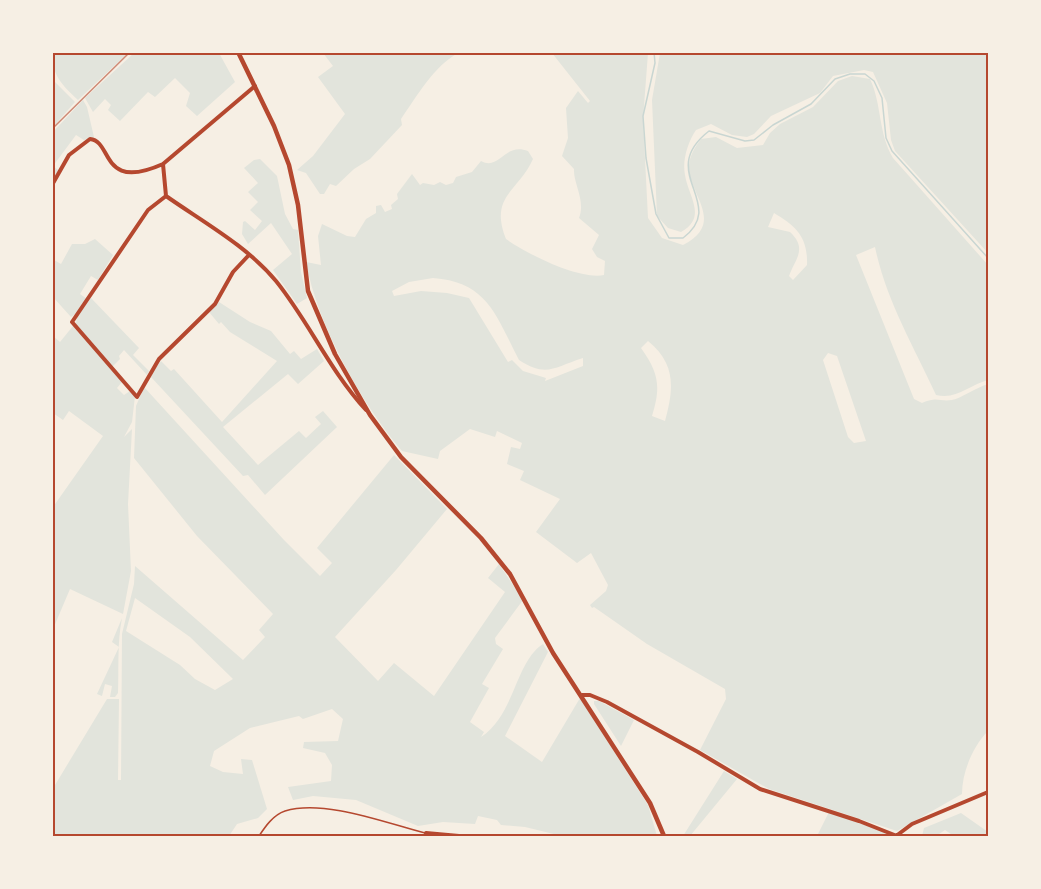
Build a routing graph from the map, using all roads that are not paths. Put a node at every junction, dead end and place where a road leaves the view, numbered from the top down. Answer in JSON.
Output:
{"nodes":[{"id":1,"x":237,"y":52,"type":"edge"},
{"id":2,"x":255,"y":86,"type":"junction"},
{"id":3,"x":163,"y":164,"type":"junction"},
{"id":4,"x":52,"y":185,"type":"edge"},
{"id":5,"x":166,"y":196,"type":"junction"},
{"id":6,"x":249,"y":255,"type":"junction"},
{"id":7,"x":370,"y":415,"type":"junction"},
{"id":8,"x":582,"y":695,"type":"junction"},
{"id":9,"x":988,"y":792,"type":"edge"},
{"id":10,"x":426,"y":833,"type":"joint"},
{"id":11,"x":896,"y":836,"type":"edge"},
{"id":12,"x":259,"y":837,"type":"edge"},
{"id":13,"x":459,"y":837,"type":"edge"},
{"id":14,"x":664,"y":837,"type":"edge"}],
"edges":[{"from":1,"to":2,"type":"street"},
{"from":2,"to":3,"type":"street"},
{"from":2,"to":7,"type":"street"},
{"from":3,"to":4,"type":"street"},
{"from":3,"to":5,"type":"street"},
{"from":5,"to":6,"type":"street"},
{"from":5,"to":6,"type":"street"},
{"from":6,"to":7,"type":"street"},
{"from":7,"to":8,"type":"street"},
{"from":8,"to":11,"type":"street"},
{"from":8,"to":14,"type":"street"},
{"from":9,"to":11,"type":"street"},
{"from":10,"to":12,"type":"lane"},
{"from":10,"to":13,"type":"street"}]}
